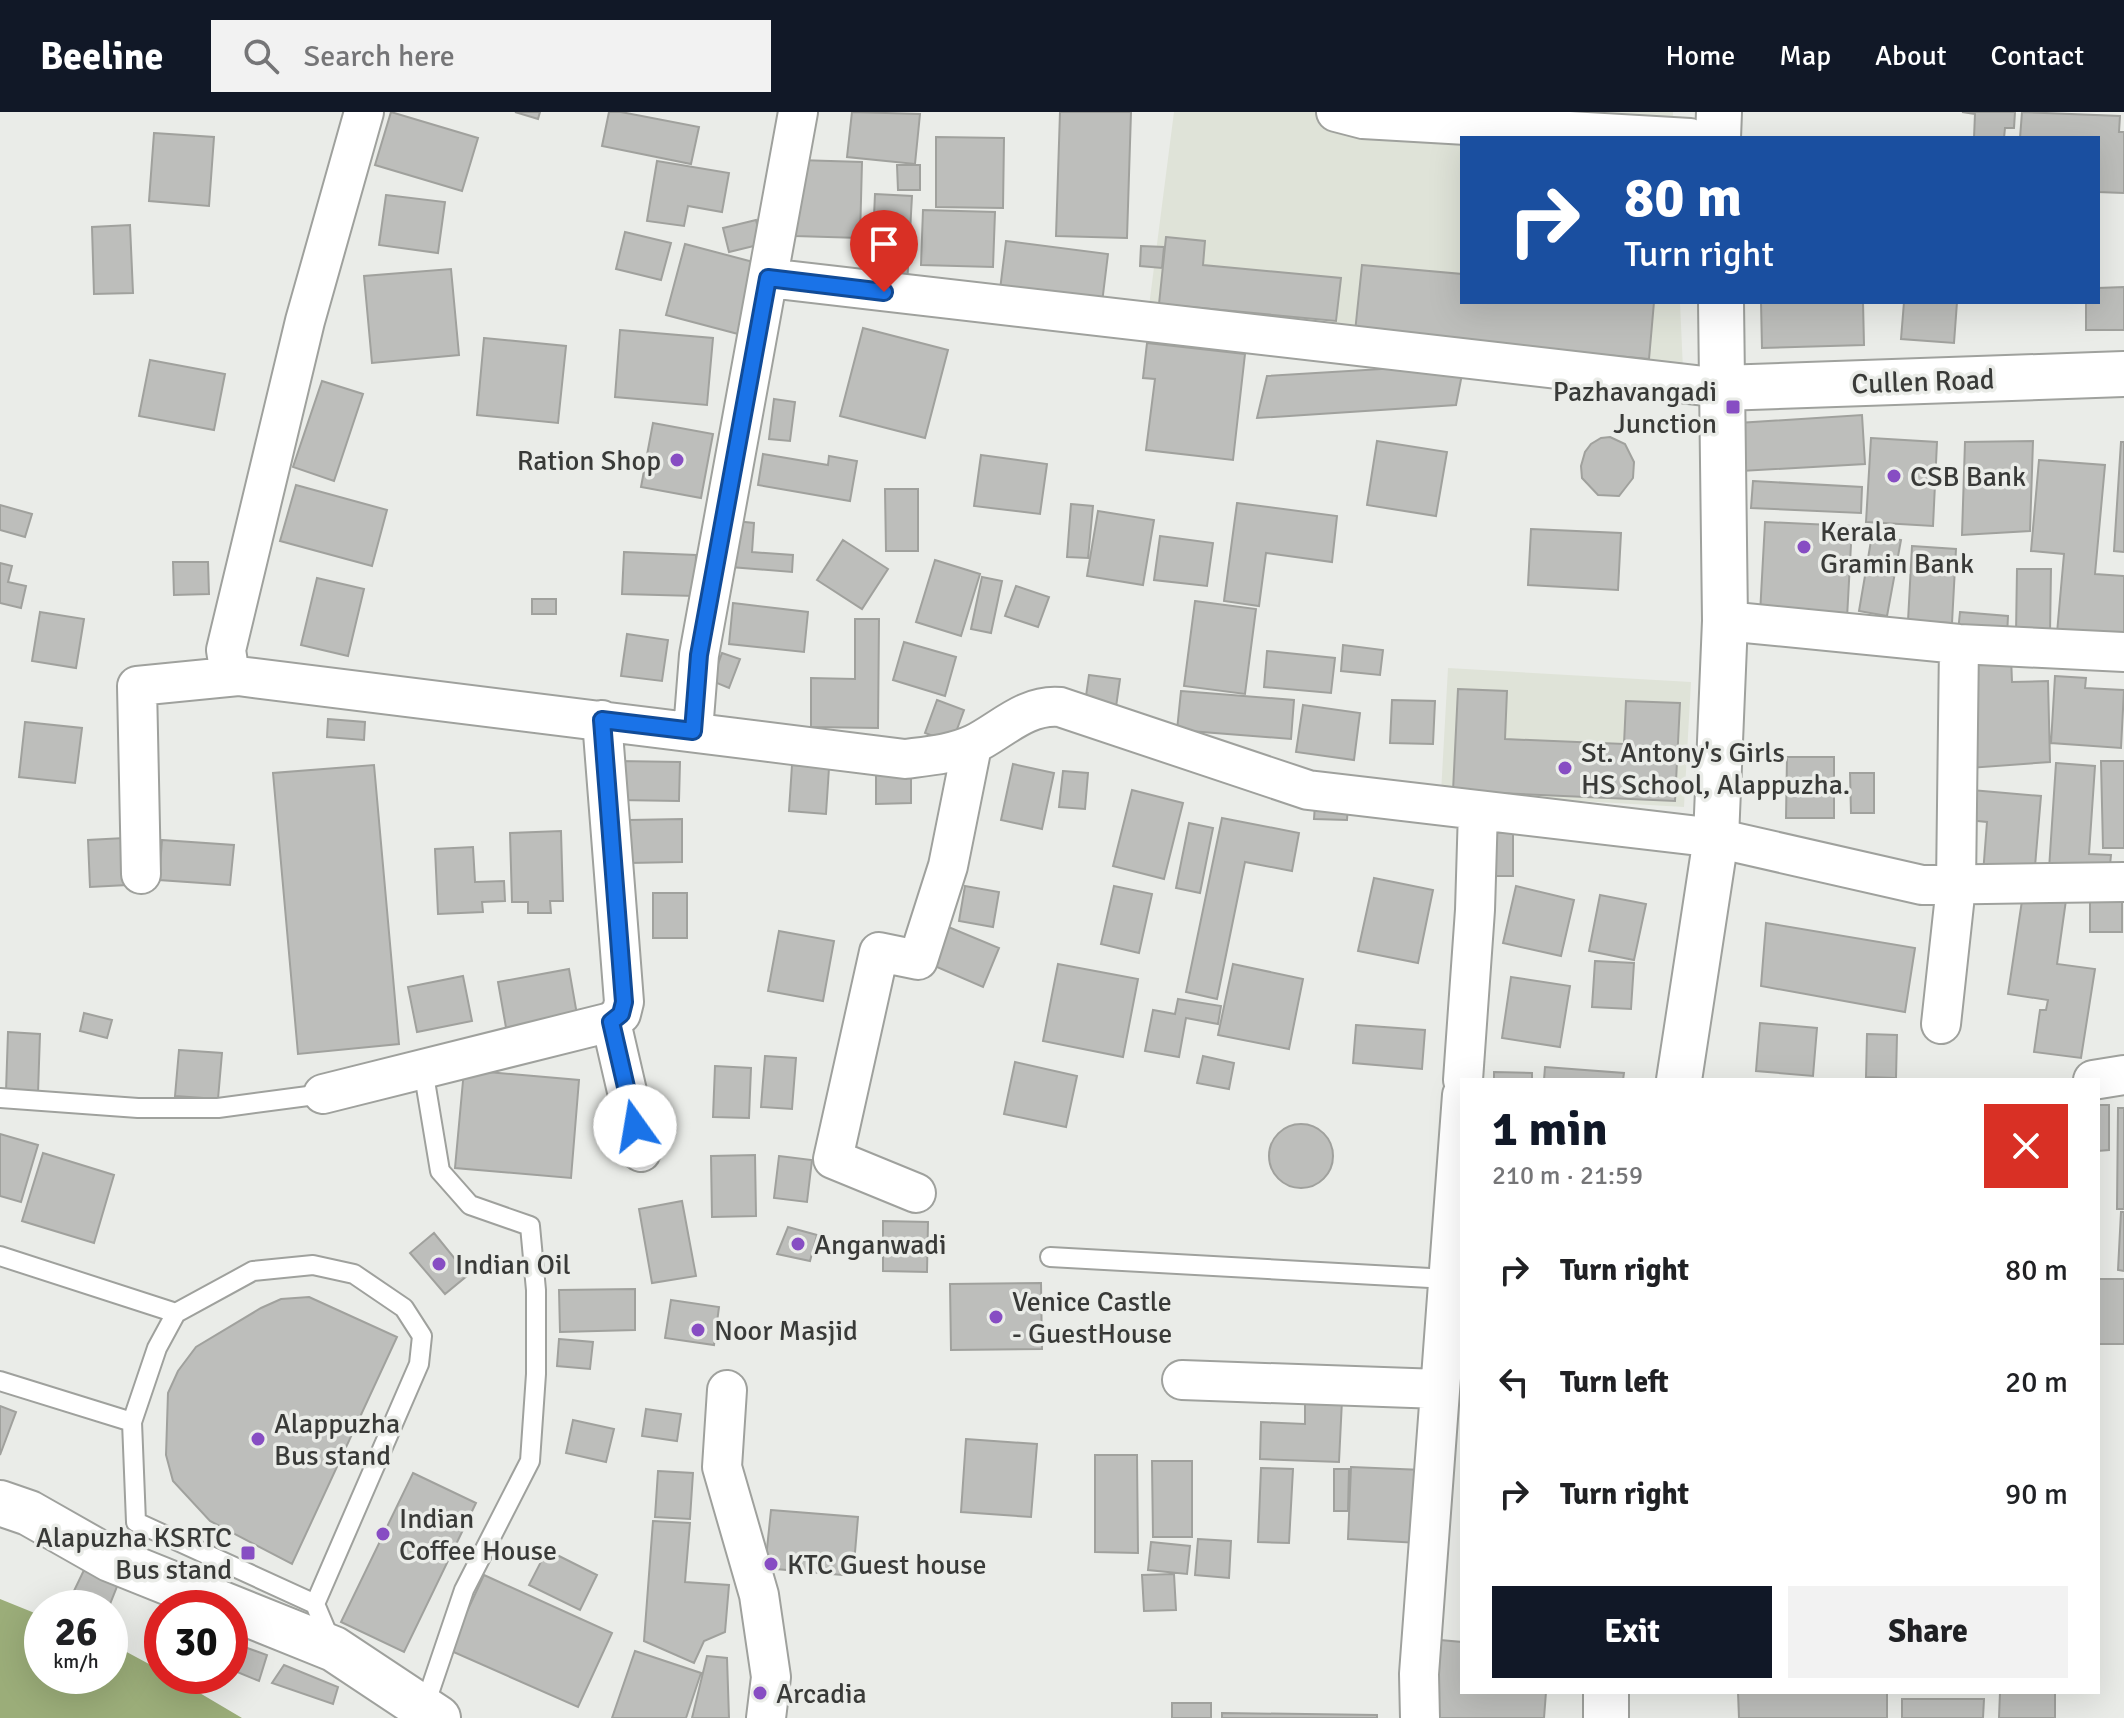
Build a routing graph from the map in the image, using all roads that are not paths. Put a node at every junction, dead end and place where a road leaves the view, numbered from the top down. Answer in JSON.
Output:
{"nodes":[{"id":1,"x":364,"y":112,"type":"edge"},
{"id":2,"x":798,"y":112,"type":"edge"},
{"id":3,"x":1336,"y":112,"type":"edge"},
{"id":4,"x":1719,"y":112,"type":"edge"},
{"id":5,"x":1656,"y":136,"type":"edge"},
{"id":6,"x":1718,"y":136,"type":"edge"},
{"id":7,"x":768,"y":278,"type":"junction"},
{"id":8,"x":1721,"y":304,"type":"edge"},
{"id":9,"x":2124,"y":374,"type":"edge"},
{"id":10,"x":1722,"y":388,"type":"junction"},
{"id":11,"x":1725,"y":621,"type":"junction"},
{"id":12,"x":1959,"y":644,"type":"junction"},
{"id":13,"x":2124,"y":652,"type":"edge"},
{"id":14,"x":238,"y":676,"type":"junction"},
{"id":15,"x":602,"y":720,"type":"junction"},
{"id":16,"x":693,"y":731,"type":"junction"},
{"id":17,"x":972,"y":746,"type":"junction"},
{"id":18,"x":1478,"y":810,"type":"junction"},
{"id":19,"x":1716,"y":838,"type":"junction"},
{"id":20,"x":141,"y":874,"type":"dead end"},
{"id":21,"x":2124,"y":882,"type":"edge"},
{"id":22,"x":1956,"y":886,"type":"junction"},
{"id":23,"x":611,"y":1022,"type":"junction"},
{"id":24,"x":1941,"y":1024,"type":"dead end"},
{"id":25,"x":423,"y":1069,"type":"junction"},
{"id":26,"x":2124,"y":1075,"type":"edge"},
{"id":27,"x":1463,"y":1078,"type":"edge"},
{"id":28,"x":1679,"y":1078,"type":"edge"},
{"id":29,"x":2100,"y":1079,"type":"edge"},
{"id":30,"x":323,"y":1094,"type":"joint"},
{"id":31,"x":0,"y":1098,"type":"edge"},
{"id":32,"x":1460,"y":1121,"type":"edge"},
{"id":33,"x":641,"y":1152,"type":"dead end"},
{"id":34,"x":916,"y":1193,"type":"dead end"},
{"id":35,"x":0,"y":1256,"type":"edge"},
{"id":36,"x":1050,"y":1257,"type":"dead end"},
{"id":37,"x":1448,"y":1279,"type":"junction"},
{"id":38,"x":176,"y":1313,"type":"junction"},
{"id":39,"x":1182,"y":1380,"type":"dead end"},
{"id":40,"x":0,"y":1381,"type":"edge"},
{"id":41,"x":1440,"y":1389,"type":"junction"},
{"id":42,"x":727,"y":1390,"type":"dead end"},
{"id":43,"x":132,"y":1422,"type":"junction"},
{"id":44,"x":0,"y":1503,"type":"edge"},
{"id":45,"x":315,"y":1604,"type":"junction"},
{"id":46,"x":334,"y":1649,"type":"junction"},
{"id":47,"x":1606,"y":1694,"type":"edge"},
{"id":48,"x":431,"y":1713,"type":"edge"},
{"id":49,"x":766,"y":1718,"type":"edge"},
{"id":50,"x":1420,"y":1718,"type":"edge"},
{"id":51,"x":1606,"y":1718,"type":"edge"}],
"edges":[{"from":1,"to":14,"type":"street"},
{"from":2,"to":7,"type":"street"},
{"from":3,"to":5,"type":"street"},
{"from":4,"to":6,"type":"main road"},
{"from":7,"to":10,"type":"street"},
{"from":7,"to":16,"type":"street"},
{"from":8,"to":10,"type":"main road"},
{"from":9,"to":10,"type":"main road","name":"Cullen Road"},
{"from":10,"to":11,"type":"main road"},
{"from":11,"to":12,"type":"street"},
{"from":11,"to":19,"type":"main road"},
{"from":12,"to":13,"type":"street"},
{"from":12,"to":22,"type":"street"},
{"from":14,"to":15,"type":"street"},
{"from":14,"to":20,"type":"street"},
{"from":15,"to":16,"type":"street"},
{"from":15,"to":23,"type":"street"},
{"from":16,"to":17,"type":"street"},
{"from":17,"to":18,"type":"street"},
{"from":17,"to":34,"type":"street"},
{"from":18,"to":19,"type":"street"},
{"from":18,"to":27,"type":"street"},
{"from":19,"to":22,"type":"street"},
{"from":19,"to":28,"type":"main road"},
{"from":21,"to":22,"type":"street"},
{"from":22,"to":24,"type":"street"},
{"from":23,"to":25,"type":"street"},
{"from":23,"to":33,"type":"street"},
{"from":25,"to":30,"type":"street"},
{"from":25,"to":48,"type":"lane"},
{"from":26,"to":29,"type":"street"},
{"from":30,"to":31,"type":"lane"},
{"from":32,"to":37,"type":"street"},
{"from":35,"to":38,"type":"lane"},
{"from":36,"to":37,"type":"lane"},
{"from":37,"to":41,"type":"street"},
{"from":38,"to":43,"type":"lane"},
{"from":38,"to":45,"type":"lane"},
{"from":39,"to":41,"type":"street"},
{"from":40,"to":43,"type":"lane"},
{"from":41,"to":50,"type":"street"},
{"from":42,"to":49,"type":"street"},
{"from":43,"to":45,"type":"lane"},
{"from":44,"to":46,"type":"main road"},
{"from":45,"to":46,"type":"lane"},
{"from":46,"to":48,"type":"main road"},
{"from":47,"to":51,"type":"main road"}]}
